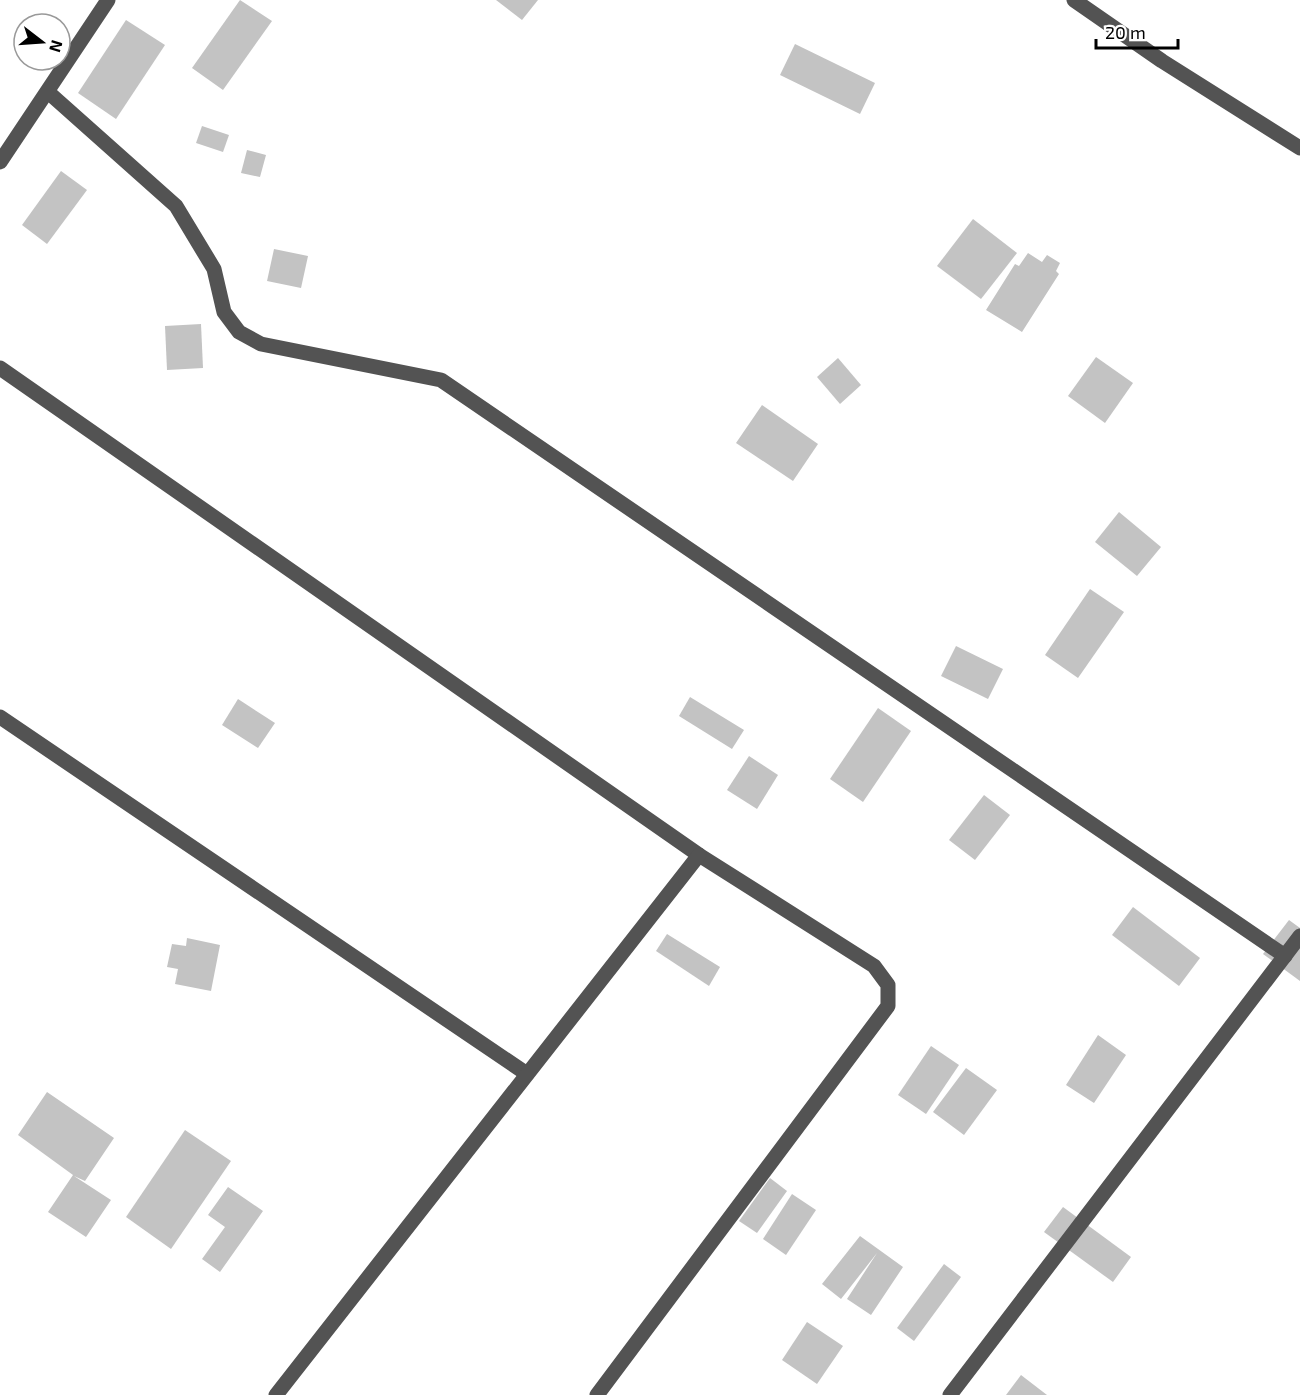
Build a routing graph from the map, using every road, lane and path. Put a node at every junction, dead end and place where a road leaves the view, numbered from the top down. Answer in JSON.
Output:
{"nodes":[{"id":1,"x":108,"y":0,"type":"edge"},
{"id":2,"x":1074,"y":0,"type":"edge"},
{"id":3,"x":48,"y":92,"type":"junction"},
{"id":4,"x":1300,"y":148,"type":"edge"},
{"id":5,"x":0,"y":162,"type":"edge"},
{"id":6,"x":0,"y":368,"type":"edge"},
{"id":7,"x":0,"y":717,"type":"edge"},
{"id":8,"x":699,"y":855,"type":"junction"},
{"id":9,"x":1300,"y":936,"type":"edge"},
{"id":10,"x":1285,"y":956,"type":"junction"},
{"id":11,"x":527,"y":1074,"type":"junction"},
{"id":12,"x":276,"y":1395,"type":"edge"},
{"id":13,"x":597,"y":1395,"type":"edge"},
{"id":14,"x":950,"y":1395,"type":"edge"}],
"edges":[{"from":1,"to":3,"type":"street"},
{"from":2,"to":4,"type":"street"},
{"from":3,"to":5,"type":"street"},
{"from":3,"to":10,"type":"street"},
{"from":6,"to":8,"type":"street"},
{"from":7,"to":11,"type":"street"},
{"from":8,"to":11,"type":"street"},
{"from":8,"to":13,"type":"street"},
{"from":9,"to":10,"type":"street"},
{"from":10,"to":14,"type":"street"},
{"from":11,"to":12,"type":"street"}]}
